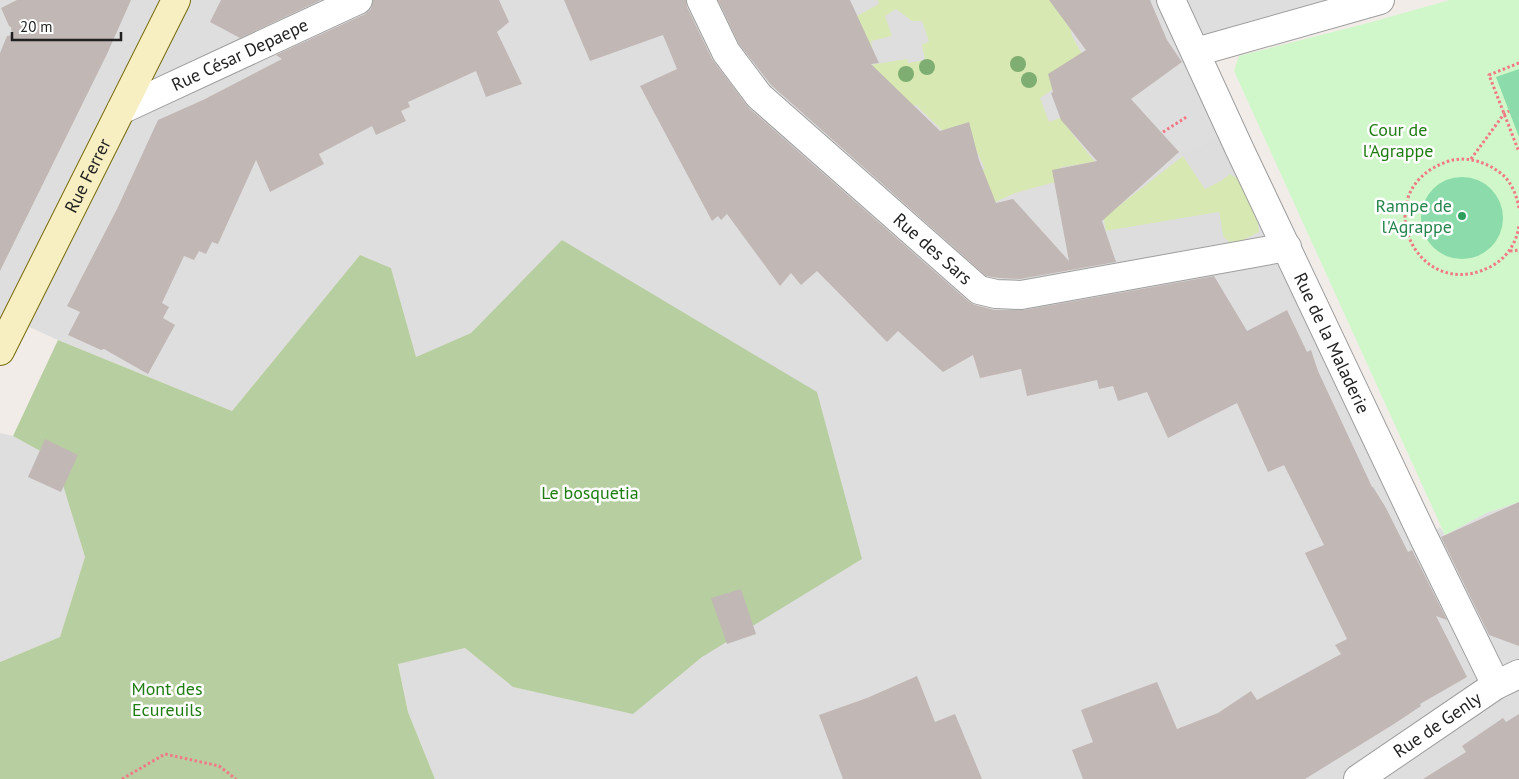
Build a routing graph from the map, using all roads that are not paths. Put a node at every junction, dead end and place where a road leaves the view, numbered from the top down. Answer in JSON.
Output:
{"nodes":[{"id":1,"x":176,"y":0,"type":"edge"},
{"id":2,"x":358,"y":0,"type":"edge"},
{"id":3,"x":701,"y":0,"type":"edge"},
{"id":4,"x":1171,"y":0,"type":"edge"},
{"id":5,"x":1380,"y":0,"type":"edge"},
{"id":6,"x":1196,"y":52,"type":"junction"},
{"id":7,"x":121,"y":110,"type":"junction"},
{"id":8,"x":1287,"y":247,"type":"junction"},
{"id":9,"x":0,"y":351,"type":"edge"},
{"id":10,"x":1507,"y":679,"type":"edge"},
{"id":11,"x":1358,"y":779,"type":"edge"}],
"edges":[{"from":1,"to":7,"type":"main road","name":"Rue Ferrer"},
{"from":2,"to":7,"type":"street","name":"Rue César Depaepe"},
{"from":3,"to":8,"type":"street","name":"Rue des Sars"},
{"from":4,"to":6,"type":"street","name":"Rue de la Maladerie"},
{"from":5,"to":6,"type":"street"},
{"from":6,"to":8,"type":"street","name":"Rue de la Maladerie"},
{"from":7,"to":9,"type":"main road","name":"Rue Ferrer"},
{"from":8,"to":10,"type":"street","name":"Rue de la Maladerie"},
{"from":10,"to":11,"type":"street","name":"Rue de Genly"}]}
